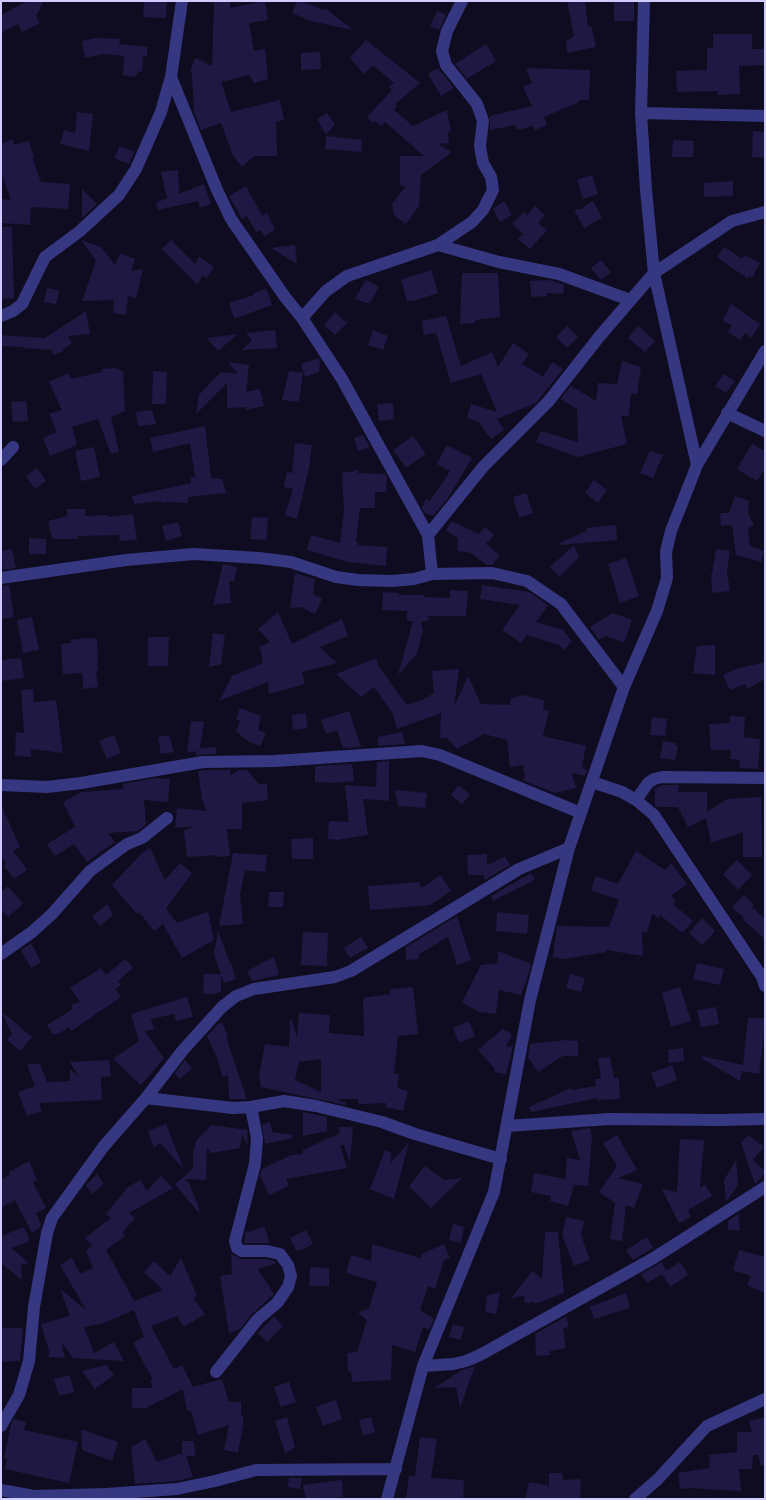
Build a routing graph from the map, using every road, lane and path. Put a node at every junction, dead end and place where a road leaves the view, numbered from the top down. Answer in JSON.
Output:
{"nodes":[{"id":1,"x":182,"y":1,"type":"edge"},
{"id":2,"x":462,"y":1,"type":"edge"},
{"id":3,"x":644,"y":1,"type":"edge"},
{"id":4,"x":171,"y":77,"type":"junction"},
{"id":5,"x":641,"y":113,"type":"junction"},
{"id":6,"x":765,"y":116,"type":"edge"},
{"id":7,"x":765,"y":212,"type":"edge"},
{"id":8,"x":438,"y":245,"type":"junction"},
{"id":9,"x":654,"y":273,"type":"junction"},
{"id":10,"x":630,"y":300,"type":"junction"},
{"id":11,"x":1,"y":316,"type":"edge"},
{"id":12,"x":302,"y":318,"type":"junction"},
{"id":13,"x":765,"y":352,"type":"edge"},
{"id":14,"x":727,"y":413,"type":"junction"},
{"id":15,"x":765,"y":431,"type":"edge"},
{"id":16,"x":13,"y":447,"type":"dead end"},
{"id":17,"x":1,"y":460,"type":"edge"},
{"id":18,"x":697,"y":465,"type":"junction"},
{"id":19,"x":428,"y":535,"type":"junction"},
{"id":20,"x":432,"y":574,"type":"junction"},
{"id":21,"x":1,"y":578,"type":"edge"},
{"id":22,"x":624,"y":687,"type":"junction"},
{"id":23,"x":765,"y":778,"type":"edge"},
{"id":24,"x":592,"y":782,"type":"junction"},
{"id":25,"x":1,"y":786,"type":"edge"},
{"id":26,"x":636,"y":800,"type":"junction"},
{"id":27,"x":581,"y":813,"type":"junction"},
{"id":28,"x":167,"y":818,"type":"dead end"},
{"id":29,"x":569,"y":848,"type":"junction"},
{"id":30,"x":1,"y":954,"type":"edge"},
{"id":31,"x":765,"y":986,"type":"edge"},
{"id":32,"x":146,"y":1098,"type":"junction"},
{"id":33,"x":251,"y":1107,"type":"junction"},
{"id":34,"x":765,"y":1119,"type":"edge"},
{"id":35,"x":507,"y":1126,"type":"junction"},
{"id":36,"x":501,"y":1159,"type":"junction"},
{"id":37,"x":765,"y":1187,"type":"edge"},
{"id":38,"x":424,"y":1366,"type":"junction"},
{"id":39,"x":216,"y":1372,"type":"dead end"},
{"id":40,"x":765,"y":1399,"type":"edge"},
{"id":41,"x":1,"y":1426,"type":"edge"},
{"id":42,"x":396,"y":1469,"type":"junction"},
{"id":43,"x":1,"y":1490,"type":"edge"},
{"id":44,"x":388,"y":1499,"type":"edge"},
{"id":45,"x":635,"y":1499,"type":"edge"}],
"edges":[{"from":1,"to":4,"type":"street"},
{"from":2,"to":8,"type":"street"},
{"from":3,"to":5,"type":"street"},
{"from":4,"to":11,"type":"street"},
{"from":4,"to":12,"type":"street"},
{"from":5,"to":6,"type":"street"},
{"from":5,"to":9,"type":"street"},
{"from":7,"to":9,"type":"street"},
{"from":8,"to":10,"type":"street"},
{"from":8,"to":12,"type":"street"},
{"from":9,"to":10,"type":"street"},
{"from":9,"to":18,"type":"street"},
{"from":10,"to":19,"type":"street"},
{"from":12,"to":19,"type":"street"},
{"from":13,"to":14,"type":"street"},
{"from":14,"to":15,"type":"street"},
{"from":14,"to":18,"type":"street"},
{"from":16,"to":17,"type":"street"},
{"from":18,"to":22,"type":"street"},
{"from":19,"to":20,"type":"street"},
{"from":20,"to":21,"type":"street"},
{"from":20,"to":22,"type":"street"},
{"from":22,"to":24,"type":"street"},
{"from":23,"to":26,"type":"street"},
{"from":24,"to":26,"type":"street"},
{"from":24,"to":27,"type":"street"},
{"from":25,"to":27,"type":"street"},
{"from":26,"to":31,"type":"street"},
{"from":27,"to":29,"type":"street"},
{"from":28,"to":30,"type":"street"},
{"from":29,"to":32,"type":"street"},
{"from":29,"to":35,"type":"street"},
{"from":32,"to":33,"type":"street"},
{"from":32,"to":41,"type":"street"},
{"from":33,"to":36,"type":"street"},
{"from":33,"to":39,"type":"street"},
{"from":34,"to":35,"type":"street"},
{"from":35,"to":36,"type":"street"},
{"from":36,"to":38,"type":"street"},
{"from":37,"to":38,"type":"street"},
{"from":38,"to":42,"type":"street"},
{"from":40,"to":45,"type":"street"},
{"from":42,"to":43,"type":"street"},
{"from":42,"to":44,"type":"street"}]}
